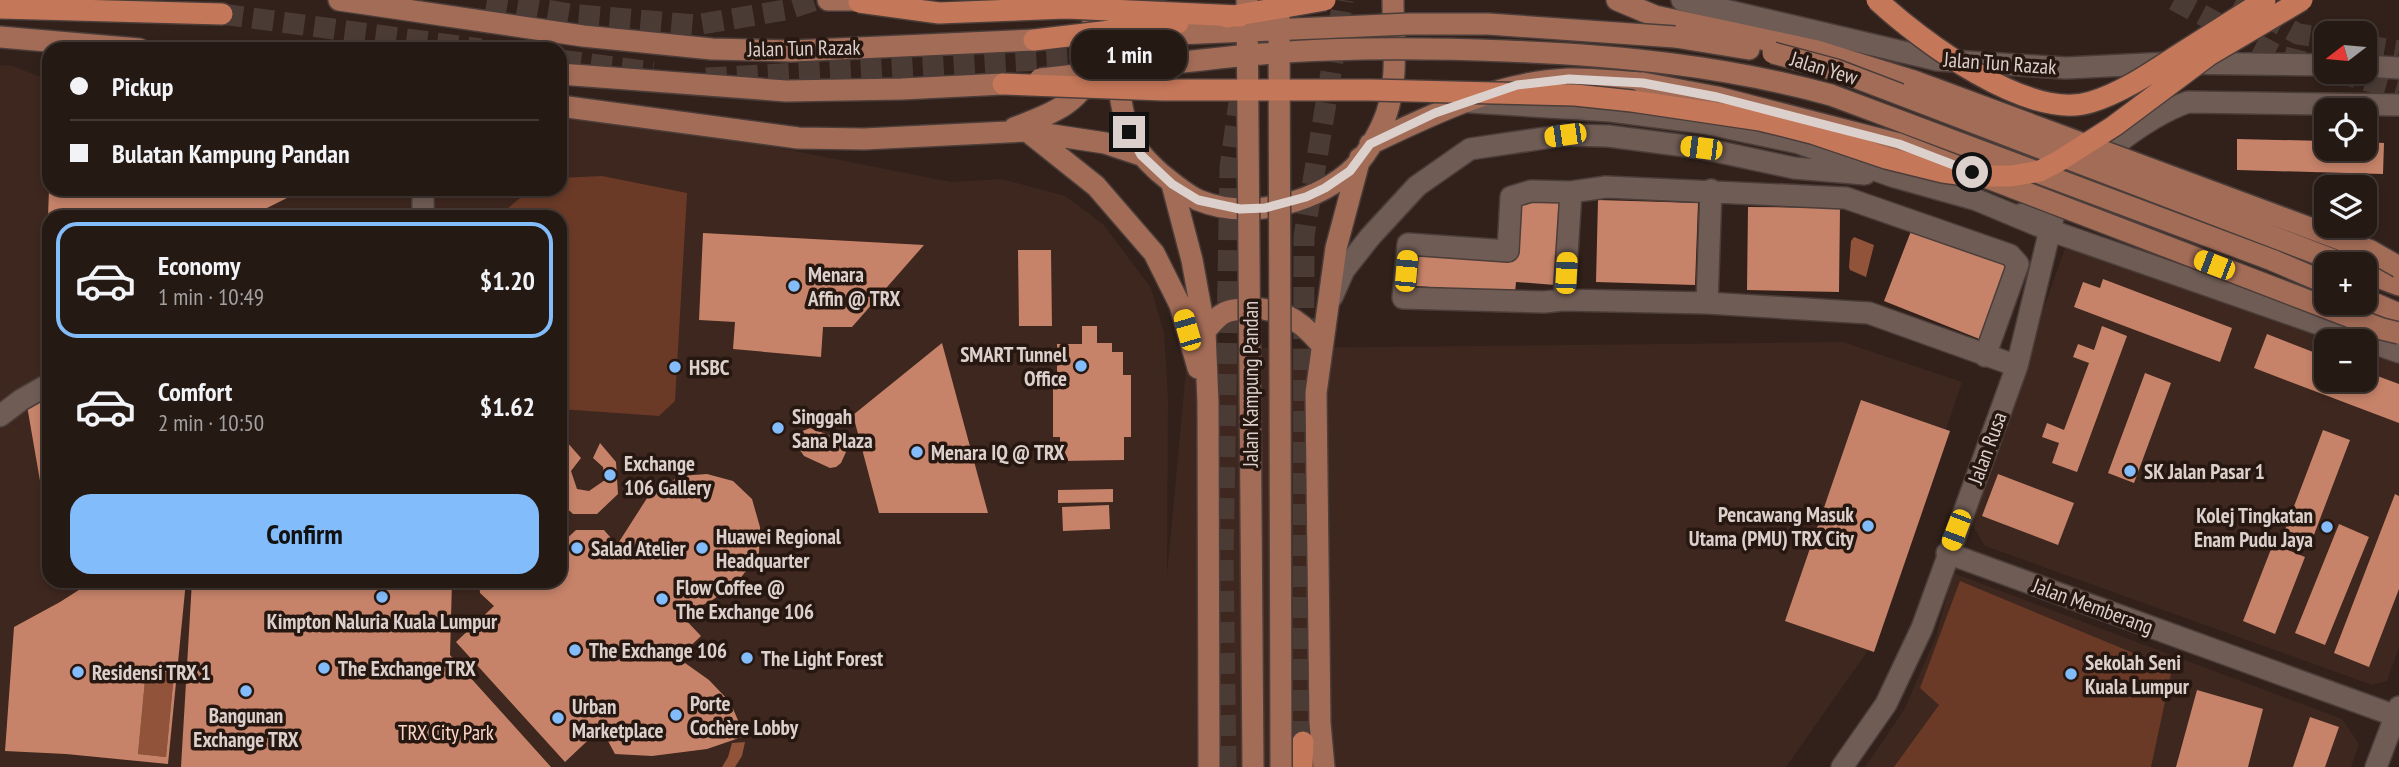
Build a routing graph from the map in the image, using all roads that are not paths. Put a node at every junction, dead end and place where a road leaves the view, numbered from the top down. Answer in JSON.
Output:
{"nodes":[{"id":1,"x":339,"y":0,"type":"edge"},
{"id":2,"x":828,"y":0,"type":"edge"},
{"id":3,"x":898,"y":0,"type":"edge"},
{"id":4,"x":1087,"y":0,"type":"edge"},
{"id":5,"x":1098,"y":0,"type":"edge"},
{"id":6,"x":1130,"y":0,"type":"edge"},
{"id":7,"x":1279,"y":0,"type":"edge"},
{"id":8,"x":1325,"y":0,"type":"edge"},
{"id":9,"x":1393,"y":0,"type":"edge"},
{"id":10,"x":1617,"y":0,"type":"edge"},
{"id":11,"x":1682,"y":0,"type":"edge"},
{"id":12,"x":1877,"y":0,"type":"edge"},
{"id":13,"x":2265,"y":0,"type":"edge"},
{"id":14,"x":2302,"y":0,"type":"edge"},
{"id":15,"x":862,"y":1,"type":"edge"},
{"id":16,"x":0,"y":8,"type":"edge"},
{"id":17,"x":1066,"y":8,"type":"junction"},
{"id":18,"x":1243,"y":8,"type":"edge"},
{"id":19,"x":222,"y":14,"type":"tunnel mouth"},
{"id":20,"x":1271,"y":29,"type":"joint"},
{"id":21,"x":0,"y":37,"type":"edge"},
{"id":22,"x":1034,"y":40,"type":"junction"},
{"id":23,"x":58,"y":42,"type":"edge"},
{"id":24,"x":1261,"y":54,"type":"joint"},
{"id":25,"x":2314,"y":65,"type":"edge"},
{"id":26,"x":2377,"y":67,"type":"edge"},
{"id":27,"x":2399,"y":68,"type":"edge"},
{"id":28,"x":567,"y":75,"type":"edge"},
{"id":29,"x":1003,"y":84,"type":"junction"},
{"id":30,"x":1465,"y":101,"type":"junction"},
{"id":31,"x":2399,"y":105,"type":"edge"},
{"id":32,"x":1534,"y":106,"type":"junction"},
{"id":33,"x":567,"y":107,"type":"edge"},
{"id":34,"x":1017,"y":131,"type":"junction"},
{"id":35,"x":1565,"y":135,"type":"junction"},
{"id":36,"x":1365,"y":151,"type":"junction"},
{"id":37,"x":1141,"y":155,"type":"junction"},
{"id":38,"x":1895,"y":177,"type":"junction"},
{"id":39,"x":1172,"y":184,"type":"junction"},
{"id":40,"x":1711,"y":190,"type":"junction"},
{"id":41,"x":1571,"y":192,"type":"junction"},
{"id":42,"x":2059,"y":193,"type":"junction"},
{"id":43,"x":2015,"y":216,"type":"junction"},
{"id":44,"x":2049,"y":230,"type":"junction"},
{"id":45,"x":2314,"y":253,"type":"edge"},
{"id":46,"x":2399,"y":267,"type":"edge"},
{"id":47,"x":2377,"y":277,"type":"edge"},
{"id":48,"x":2314,"y":278,"type":"edge"},
{"id":49,"x":2399,"y":285,"type":"edge"},
{"id":50,"x":1564,"y":300,"type":"junction"},
{"id":51,"x":1707,"y":303,"type":"junction"},
{"id":52,"x":2377,"y":305,"type":"edge"},
{"id":53,"x":1327,"y":309,"type":"junction"},
{"id":54,"x":2399,"y":314,"type":"edge"},
{"id":55,"x":1205,"y":331,"type":"junction"},
{"id":56,"x":2399,"y":333,"type":"edge"},
{"id":57,"x":1321,"y":344,"type":"junction"},
{"id":58,"x":2399,"y":352,"type":"edge"},
{"id":59,"x":1985,"y":356,"type":"junction"},
{"id":60,"x":2017,"y":366,"type":"junction"},
{"id":61,"x":42,"y":388,"type":"edge"},
{"id":62,"x":1208,"y":403,"type":"junction"},
{"id":63,"x":0,"y":416,"type":"edge"},
{"id":64,"x":1947,"y":553,"type":"junction"},
{"id":65,"x":2397,"y":712,"type":"edge"},
{"id":66,"x":1303,"y":742,"type":"tunnel mouth"},
{"id":67,"x":1209,"y":767,"type":"edge"},
{"id":68,"x":1253,"y":767,"type":"edge"},
{"id":69,"x":1281,"y":767,"type":"edge"},
{"id":70,"x":1302,"y":767,"type":"edge"},
{"id":71,"x":1324,"y":767,"type":"edge"},
{"id":72,"x":1842,"y":767,"type":"edge"},
{"id":73,"x":2376,"y":767,"type":"edge"}],
"edges":[{"from":1,"to":22,"type":"main road","name":"Jalan Tun Razak"},
{"from":2,"to":15,"type":"main road"},
{"from":3,"to":15,"type":"highway","bridge":true},
{"from":4,"to":34,"type":"main road"},
{"from":5,"to":17,"type":"highway","bridge":true},
{"from":6,"to":37,"type":"main road"},
{"from":7,"to":69,"type":"main road","name":"Jalan Kampung Pandan","bridge":true},
{"from":8,"to":18,"type":"highway","bridge":true},
{"from":9,"to":36,"type":"main road"},
{"from":10,"to":46,"type":"main road","bridge":true},
{"from":11,"to":25,"type":"street","name":"Jalan Tun Razak"},
{"from":12,"to":13,"type":"highway","bridge":true},
{"from":14,"to":29,"type":"highway","bridge":true},
{"from":15,"to":17,"type":"highway","bridge":true},
{"from":16,"to":19,"type":"highway"},
{"from":17,"to":18,"type":"highway","bridge":true},
{"from":18,"to":22,"type":"highway","bridge":true},
{"from":18,"to":68,"type":"main road","name":"Jalan Kampung Pandan","bridge":true},
{"from":20,"to":22,"type":"main road","name":"Jalan Tun Razak","bridge":true},
{"from":20,"to":45,"type":"main road","name":"Jalan Yew","bridge":true},
{"from":21,"to":23,"type":"main road"},
{"from":24,"to":29,"type":"main road","name":"Jalan Tun Razak","bridge":true},
{"from":24,"to":48,"type":"main road","name":"Jalan Yew","bridge":true},
{"from":26,"to":27,"type":"street"},
{"from":28,"to":29,"type":"main road","name":"Jalan Tun Razak"},
{"from":30,"to":32,"type":"street"},
{"from":30,"to":36,"type":"main road"},
{"from":30,"to":56,"type":"main road","bridge":true},
{"from":31,"to":42,"type":"street"},
{"from":32,"to":35,"type":"street"},
{"from":32,"to":38,"type":"street"},
{"from":33,"to":34,"type":"main road"},
{"from":34,"to":37,"type":"main road"},
{"from":34,"to":62,"type":"main road"},
{"from":35,"to":38,"type":"street"},
{"from":35,"to":53,"type":"street"},
{"from":36,"to":39,"type":"main road"},
{"from":36,"to":53,"type":"main road"},
{"from":37,"to":39,"type":"main road"},
{"from":38,"to":43,"type":"street"},
{"from":39,"to":55,"type":"main road"},
{"from":40,"to":41,"type":"street"},
{"from":40,"to":51,"type":"street"},
{"from":40,"to":59,"type":"street"},
{"from":41,"to":50,"type":"street"},
{"from":41,"to":50,"type":"street"},
{"from":42,"to":43,"type":"street"},
{"from":42,"to":44,"type":"street"},
{"from":43,"to":44,"type":"street"},
{"from":44,"to":58,"type":"street"},
{"from":44,"to":60,"type":"street","name":"Jalan Rusa"},
{"from":47,"to":49,"type":"main road"},
{"from":50,"to":51,"type":"street"},
{"from":51,"to":59,"type":"street"},
{"from":52,"to":54,"type":"main road"},
{"from":53,"to":57,"type":"main road"},
{"from":55,"to":57,"type":"main road"},
{"from":55,"to":62,"type":"main road"},
{"from":57,"to":71,"type":"main road"},
{"from":59,"to":60,"type":"street"},
{"from":60,"to":64,"type":"street","name":"Jalan Rusa"},
{"from":61,"to":63,"type":"street"},
{"from":62,"to":67,"type":"main road"},
{"from":64,"to":65,"type":"street","name":"Jalan Memberang"},
{"from":64,"to":72,"type":"street","name":"Jalan Rusa"},
{"from":65,"to":73,"type":"street"},
{"from":66,"to":70,"type":"highway"}]}
